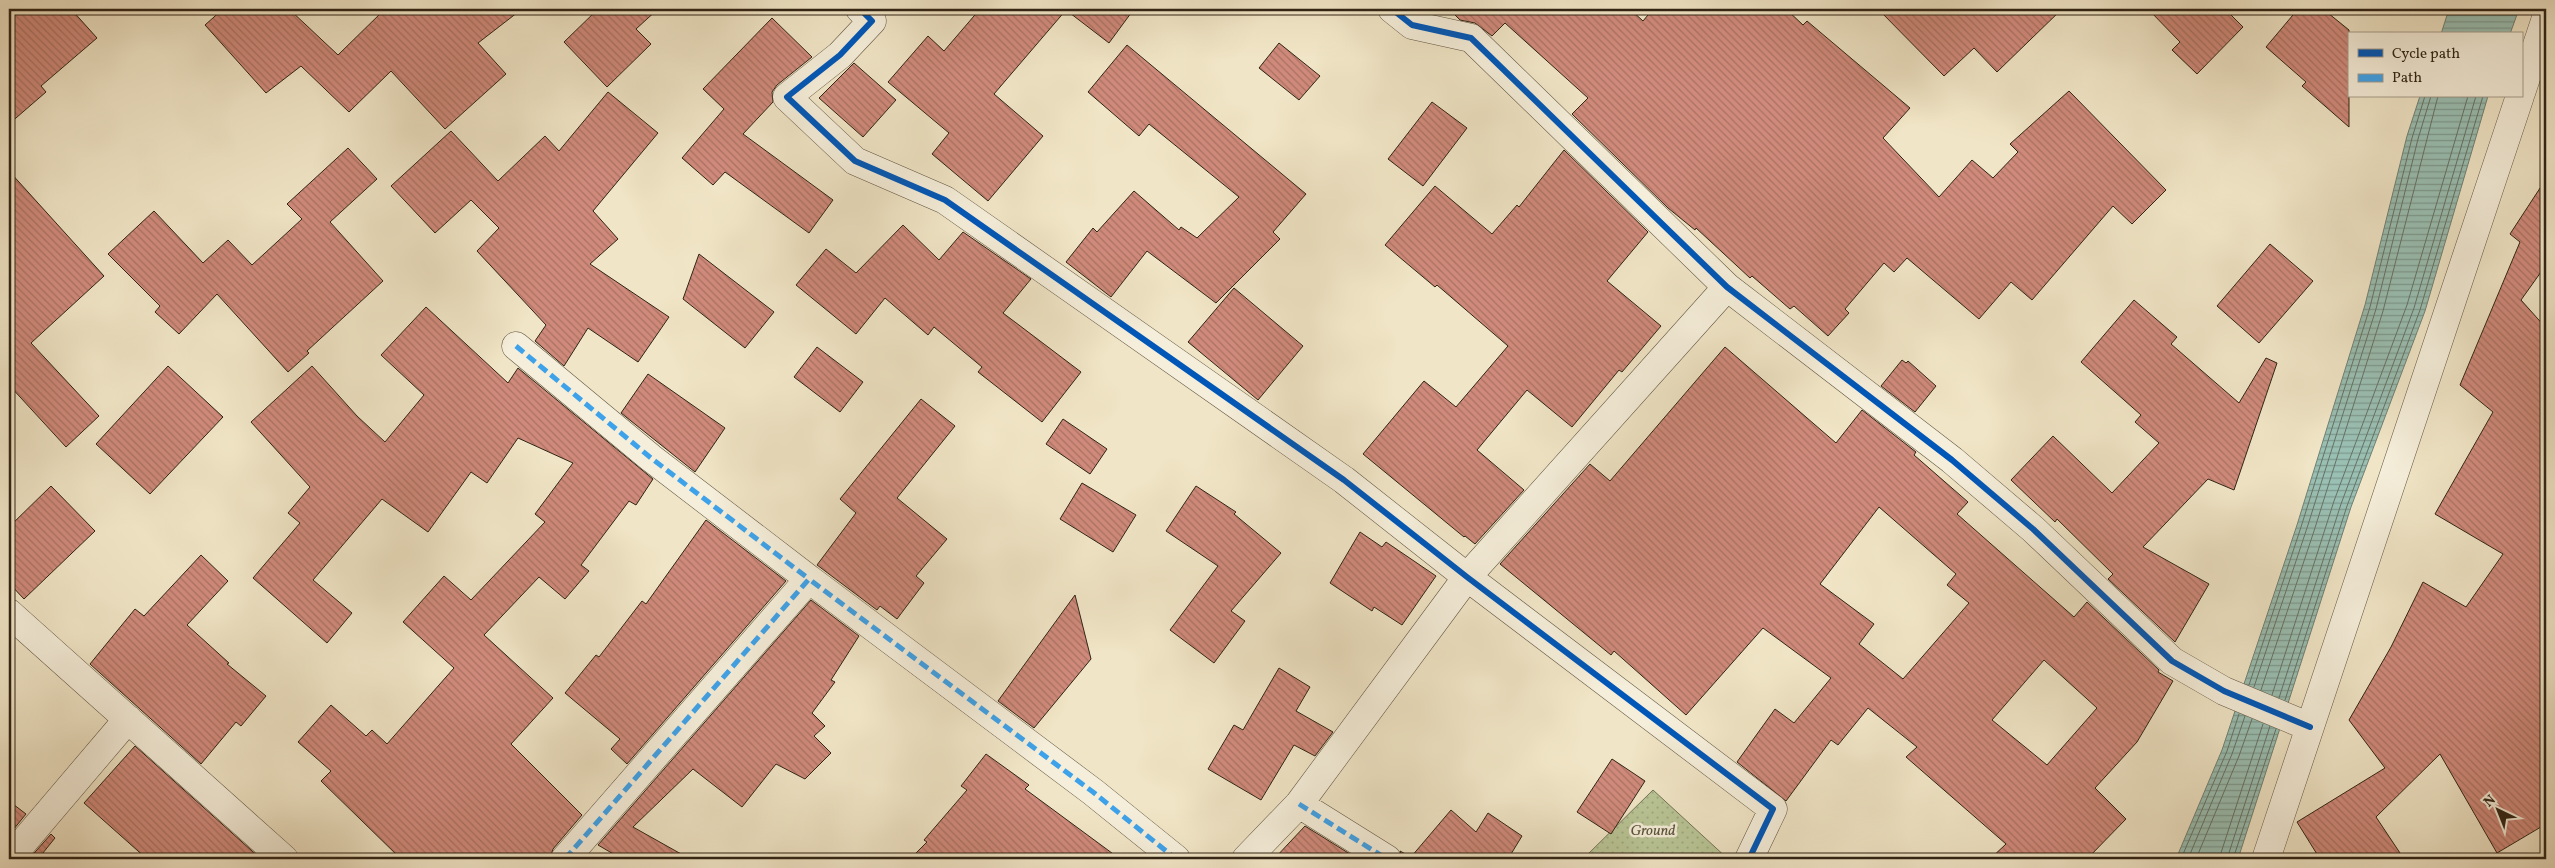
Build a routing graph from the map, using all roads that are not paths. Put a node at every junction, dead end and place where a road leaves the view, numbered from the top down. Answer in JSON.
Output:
{"nodes":[{"id":1,"x":860,"y":9,"type":"edge"},
{"id":2,"x":1392,"y":9,"type":"edge"},
{"id":3,"x":2546,"y":18,"type":"edge"},
{"id":4,"x":2522,"y":92,"type":"edge"},
{"id":5,"x":2520,"y":98,"type":"edge"},
{"id":6,"x":1726,"y":287,"type":"junction"},
{"id":7,"x":516,"y":346,"type":"dead end"},
{"id":8,"x":1467,"y":577,"type":"junction"},
{"id":9,"x":809,"y":579,"type":"junction"},
{"id":10,"x":9,"y":613,"type":"edge"},
{"id":11,"x":128,"y":719,"type":"junction"},
{"id":12,"x":2310,"y":727,"type":"junction"},
{"id":13,"x":1299,"y":804,"type":"junction"},
{"id":14,"x":9,"y":859,"type":"edge"},
{"id":15,"x":284,"y":859,"type":"edge"},
{"id":16,"x":565,"y":859,"type":"edge"},
{"id":17,"x":1176,"y":859,"type":"edge"},
{"id":18,"x":1246,"y":859,"type":"edge"},
{"id":19,"x":1387,"y":859,"type":"edge"},
{"id":20,"x":1749,"y":859,"type":"edge"},
{"id":21,"x":2266,"y":859,"type":"edge"}],
"edges":[{"from":1,"to":8,"type":"street"},
{"from":2,"to":6,"type":"street"},
{"from":3,"to":4,"type":"street"},
{"from":5,"to":12,"type":"street"},
{"from":6,"to":8,"type":"street"},
{"from":6,"to":12,"type":"street"},
{"from":7,"to":9,"type":"street"},
{"from":8,"to":13,"type":"street"},
{"from":8,"to":20,"type":"street"},
{"from":9,"to":16,"type":"street"},
{"from":9,"to":17,"type":"street"},
{"from":10,"to":11,"type":"street"},
{"from":11,"to":14,"type":"street"},
{"from":11,"to":15,"type":"street"},
{"from":12,"to":21,"type":"street"},
{"from":13,"to":18,"type":"street"},
{"from":13,"to":19,"type":"street"}]}
